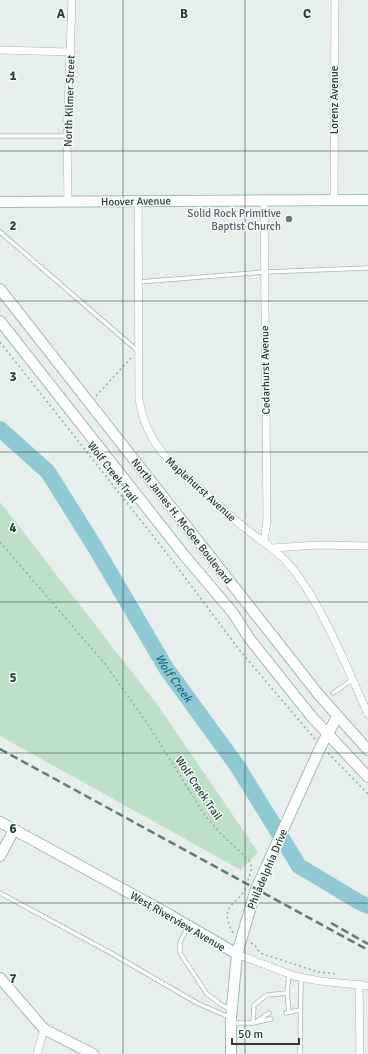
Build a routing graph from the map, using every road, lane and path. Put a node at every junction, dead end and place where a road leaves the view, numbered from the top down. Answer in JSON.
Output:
{"nodes":[{"id":1,"x":72,"y":0,"type":"edge"},
{"id":2,"x":335,"y":0,"type":"edge"},
{"id":3,"x":0,"y":50,"type":"edge"},
{"id":4,"x":71,"y":52,"type":"junction"},
{"id":5,"x":0,"y":136,"type":"edge"},
{"id":6,"x":67,"y":136,"type":"junction"},
{"id":7,"x":264,"y":199,"type":"junction"},
{"id":8,"x":334,"y":200,"type":"junction"},
{"id":9,"x":368,"y":200,"type":"edge"},
{"id":10,"x":138,"y":201,"type":"junction"},
{"id":11,"x":0,"y":202,"type":"edge"},
{"id":12,"x":68,"y":202,"type":"junction"},
{"id":13,"x":0,"y":232,"type":"edge"},
{"id":14,"x":368,"y":268,"type":"edge"},
{"id":15,"x":264,"y":272,"type":"junction"},
{"id":16,"x":137,"y":282,"type":"junction"},
{"id":17,"x":0,"y":290,"type":"edge"},
{"id":18,"x":0,"y":321,"type":"edge"},
{"id":19,"x":0,"y":342,"type":"edge"},
{"id":20,"x":138,"y":351,"type":"junction"},
{"id":21,"x":89,"y":403,"type":"junction"},
{"id":22,"x":264,"y":540,"type":"junction"},
{"id":23,"x":0,"y":542,"type":"edge"},
{"id":24,"x":368,"y":546,"type":"edge"},
{"id":25,"x":273,"y":548,"type":"junction"},
{"id":26,"x":353,"y":680,"type":"junction"},
{"id":27,"x":334,"y":693,"type":"dead end"},
{"id":28,"x":368,"y":714,"type":"edge"},
{"id":29,"x":337,"y":717,"type":"junction"},
{"id":30,"x":327,"y":736,"type":"junction"},
{"id":31,"x":321,"y":746,"type":"junction"},
{"id":32,"x":368,"y":750,"type":"edge"},
{"id":33,"x":368,"y":777,"type":"edge"},
{"id":34,"x":368,"y":794,"type":"edge"},
{"id":35,"x":0,"y":822,"type":"edge"},
{"id":36,"x":14,"y":830,"type":"junction"},
{"id":37,"x":0,"y":856,"type":"edge"},
{"id":38,"x":0,"y":893,"type":"edge"},
{"id":39,"x":188,"y":926,"type":"junction"},
{"id":40,"x":241,"y":938,"type":"junction"},
{"id":41,"x":237,"y":954,"type":"junction"},
{"id":42,"x":289,"y":974,"type":"junction"},
{"id":43,"x":341,"y":975,"type":"dead end"},
{"id":44,"x":0,"y":978,"type":"edge"},
{"id":45,"x":301,"y":978,"type":"junction"},
{"id":46,"x":359,"y":984,"type":"junction"},
{"id":47,"x":368,"y":986,"type":"edge"},
{"id":48,"x":287,"y":993,"type":"junction"},
{"id":49,"x":288,"y":1005,"type":"junction"},
{"id":50,"x":284,"y":1007,"type":"dead end"},
{"id":51,"x":300,"y":1010,"type":"junction"},
{"id":52,"x":269,"y":1012,"type":"dead end"},
{"id":53,"x":231,"y":1017,"type":"junction"},
{"id":54,"x":271,"y":1019,"type":"dead end"},
{"id":55,"x":253,"y":1023,"type":"junction"},
{"id":56,"x":44,"y":1029,"type":"junction"},
{"id":57,"x":38,"y":1054,"type":"edge"},
{"id":58,"x":93,"y":1054,"type":"edge"},
{"id":59,"x":232,"y":1054,"type":"edge"},
{"id":60,"x":300,"y":1054,"type":"edge"},
{"id":61,"x":360,"y":1054,"type":"edge"}],
"edges":[{"from":1,"to":4,"type":"street","name":"North Kilmer Street"},
{"from":2,"to":8,"type":"street","name":"Lorenz Avenue"},
{"from":3,"to":4,"type":"street"},
{"from":4,"to":6,"type":"street","name":"North Kilmer Street"},
{"from":5,"to":6,"type":"lane"},
{"from":6,"to":12,"type":"street","name":"North Kilmer Street"},
{"from":7,"to":8,"type":"main road","name":"Hoover Avenue"},
{"from":7,"to":10,"type":"main road","name":"Hoover Avenue"},
{"from":7,"to":15,"type":"street","name":"Cedarhurst Avenue"},
{"from":8,"to":9,"type":"main road","name":"Hoover Avenue"},
{"from":10,"to":12,"type":"main road","name":"Hoover Avenue"},
{"from":10,"to":16,"type":"street","name":"Maplehurst Avenue"},
{"from":11,"to":12,"type":"main road","name":"Hoover Avenue"},
{"from":13,"to":20,"type":"lane"},
{"from":14,"to":15,"type":"lane"},
{"from":15,"to":16,"type":"lane"},
{"from":15,"to":22,"type":"street","name":"Cedarhurst Avenue"},
{"from":16,"to":20,"type":"street","name":"Maplehurst Avenue"},
{"from":17,"to":21,"type":"main road","name":"North James H. McGee Boulevard"},
{"from":18,"to":30,"type":"main road","name":"North James H. McGee Boulevard"},
{"from":19,"to":31,"type":"path","name":"Wolf Creek Trail"},
{"from":20,"to":21,"type":"path"},
{"from":20,"to":22,"type":"street","name":"Maplehurst Avenue"},
{"from":21,"to":29,"type":"main road","name":"North James H. McGee Boulevard"},
{"from":22,"to":25,"type":"street","name":"Maplehurst Avenue"},
{"from":23,"to":40,"type":"path","name":"Wolf Creek Trail"},
{"from":24,"to":25,"type":"street"},
{"from":25,"to":26,"type":"street","name":"Maplehurst Avenue"},
{"from":26,"to":27,"type":"lane"},
{"from":26,"to":28,"type":"street","name":"Maplehurst Avenue"},
{"from":29,"to":30,"type":"main road","name":"Philadelphia Drive"},
{"from":29,"to":32,"type":"main road","name":"North James H. McGee Boulevard"},
{"from":30,"to":31,"type":"main road","name":"Philadelphia Drive"},
{"from":30,"to":33,"type":"main road","name":"North James H. McGee Boulevard"},
{"from":31,"to":34,"type":"path","name":"Wolf Creek Trail"},
{"from":31,"to":40,"type":"main road","name":"Philadelphia Drive"},
{"from":35,"to":36,"type":"main road","name":"West Riverview Avenue"},
{"from":36,"to":37,"type":"main road"},
{"from":36,"to":39,"type":"main road","name":"West Riverview Avenue"},
{"from":38,"to":53,"type":"lane"},
{"from":39,"to":41,"type":"main road","name":"West Riverview Avenue"},
{"from":39,"to":53,"type":"lane"},
{"from":40,"to":41,"type":"main road","name":"Philadelphia Drive"},
{"from":40,"to":43,"type":"path","name":"Wolf Creek Trail"},
{"from":41,"to":42,"type":"street","name":"West Riverview Avenue"},
{"from":41,"to":53,"type":"main road","name":"Philadelphia Drive"},
{"from":42,"to":45,"type":"street","name":"West Riverview Avenue"},
{"from":42,"to":48,"type":"lane"},
{"from":44,"to":56,"type":"main road"},
{"from":45,"to":46,"type":"street","name":"West Riverview Avenue"},
{"from":45,"to":51,"type":"lane"},
{"from":46,"to":47,"type":"street","name":"West Riverview Avenue"},
{"from":46,"to":61,"type":"street"},
{"from":48,"to":49,"type":"lane"},
{"from":48,"to":55,"type":"lane"},
{"from":49,"to":50,"type":"lane"},
{"from":49,"to":51,"type":"lane"},
{"from":51,"to":60,"type":"lane"},
{"from":52,"to":55,"type":"lane"},
{"from":53,"to":55,"type":"lane"},
{"from":53,"to":59,"type":"main road","name":"Philadelphia Drive"},
{"from":54,"to":55,"type":"lane"},
{"from":56,"to":57,"type":"street"},
{"from":56,"to":58,"type":"main road"}]}
